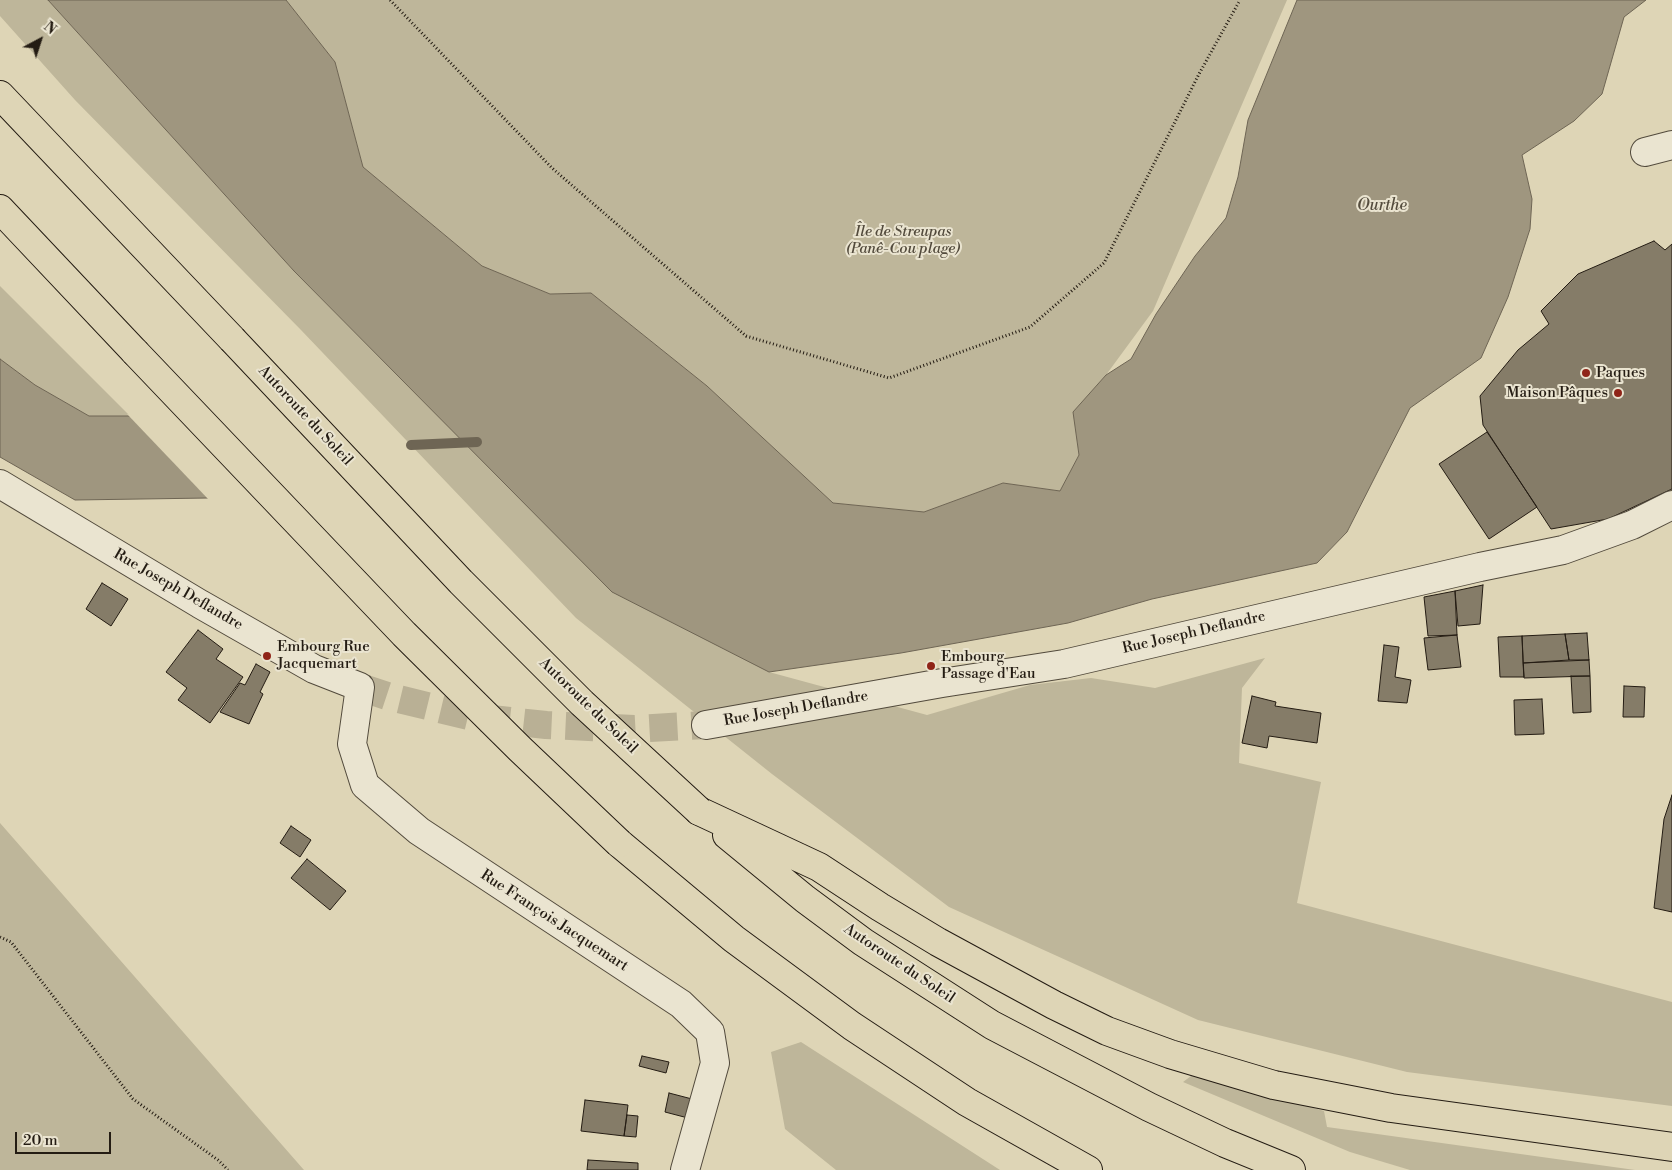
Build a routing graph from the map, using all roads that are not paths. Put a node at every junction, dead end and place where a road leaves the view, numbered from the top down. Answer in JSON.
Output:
{"nodes":[{"id":1,"x":0,"y":95,"type":"edge"},
{"id":2,"x":1672,"y":145,"type":"edge"},
{"id":3,"x":1645,"y":152,"type":"dead end"},
{"id":4,"x":0,"y":209,"type":"edge"},
{"id":5,"x":0,"y":484,"type":"edge"},
{"id":6,"x":1672,"y":505,"type":"edge"},
{"id":7,"x":360,"y":687,"type":"joint"},
{"id":8,"x":706,"y":725,"type":"tunnel mouth"},
{"id":9,"x":699,"y":812,"type":"junction"},
{"id":10,"x":1672,"y":1146,"type":"edge"},
{"id":11,"x":685,"y":1170,"type":"edge"},
{"id":12,"x":1088,"y":1170,"type":"edge"},
{"id":13,"x":1291,"y":1170,"type":"edge"}],
"edges":[{"from":1,"to":9,"type":"highway","name":"Autoroute du Soleil","bridge":true},
{"from":2,"to":3,"type":"street"},
{"from":4,"to":12,"type":"highway","bridge":true},
{"from":5,"to":7,"type":"street","name":"Rue Joseph Deflandre"},
{"from":6,"to":8,"type":"street","name":"Rue Joseph Deflandre"},
{"from":7,"to":11,"type":"street","name":"Rue François Jacquemart"},
{"from":9,"to":10,"type":"highway"},
{"from":9,"to":13,"type":"highway","name":"Autoroute du Soleil"}]}
